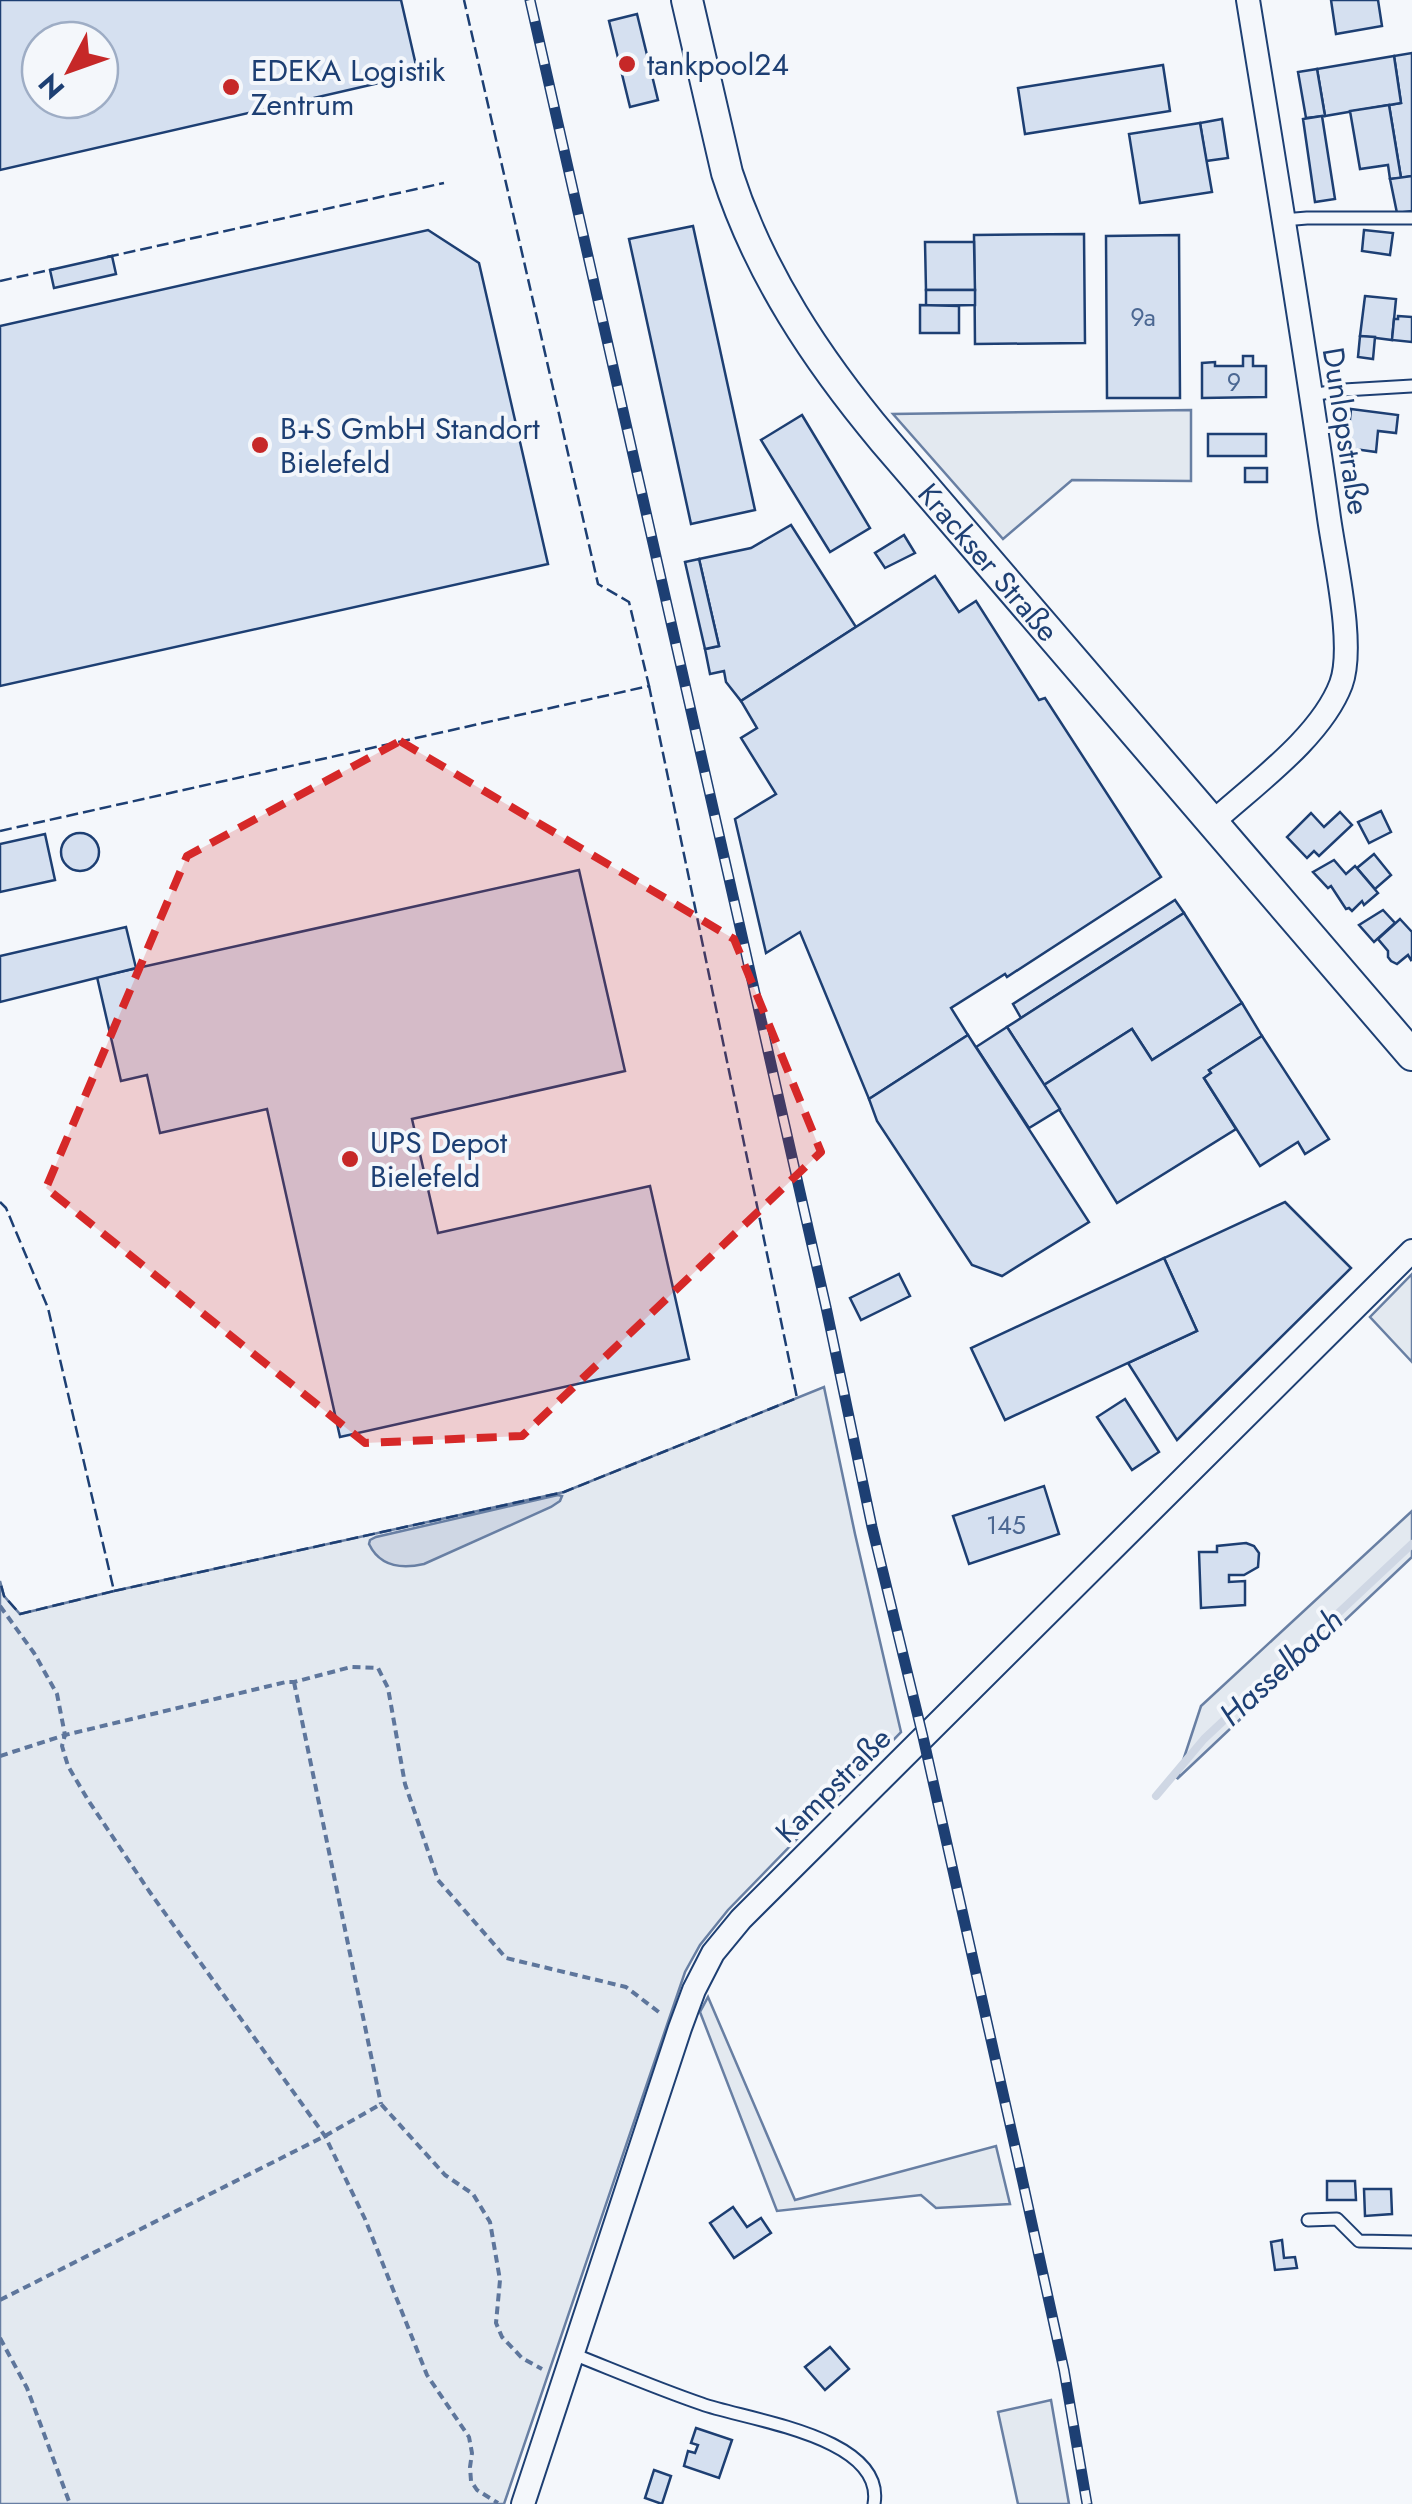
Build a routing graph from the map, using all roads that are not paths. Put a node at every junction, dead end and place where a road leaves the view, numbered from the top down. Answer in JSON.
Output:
{"nodes":[{"id":1,"x":687,"y":0,"type":"edge"},
{"id":2,"x":1248,"y":0,"type":"edge"},
{"id":3,"x":1412,"y":218,"type":"edge"},
{"id":4,"x":1283,"y":220,"type":"junction"},
{"id":5,"x":1412,"y":386,"type":"edge"},
{"id":6,"x":1310,"y":395,"type":"junction"},
{"id":7,"x":1213,"y":822,"type":"junction"},
{"id":8,"x":1412,"y":1055,"type":"edge"},
{"id":9,"x":1412,"y":1252,"type":"edge"},
{"id":10,"x":1308,"y":2220,"type":"dead end"},
{"id":11,"x":1412,"y":2242,"type":"edge"},
{"id":12,"x":573,"y":2354,"type":"junction"},
{"id":13,"x":523,"y":2504,"type":"edge"},
{"id":14,"x":874,"y":2504,"type":"edge"}],
"edges":[{"from":1,"to":7,"type":"street","name":"Krackser Straße"},
{"from":2,"to":4,"type":"street","name":"Dunlopstraße"},
{"from":3,"to":4,"type":"lane"},
{"from":4,"to":6,"type":"street","name":"Dunlopstraße"},
{"from":5,"to":6,"type":"lane"},
{"from":6,"to":7,"type":"street","name":"Dunlopstraße"},
{"from":7,"to":8,"type":"street","name":"Krackser Straße"},
{"from":9,"to":12,"type":"street","name":"Kampstraße"},
{"from":10,"to":11,"type":"lane"},
{"from":12,"to":13,"type":"street","name":"Kampstraße"},
{"from":12,"to":14,"type":"lane"}]}
